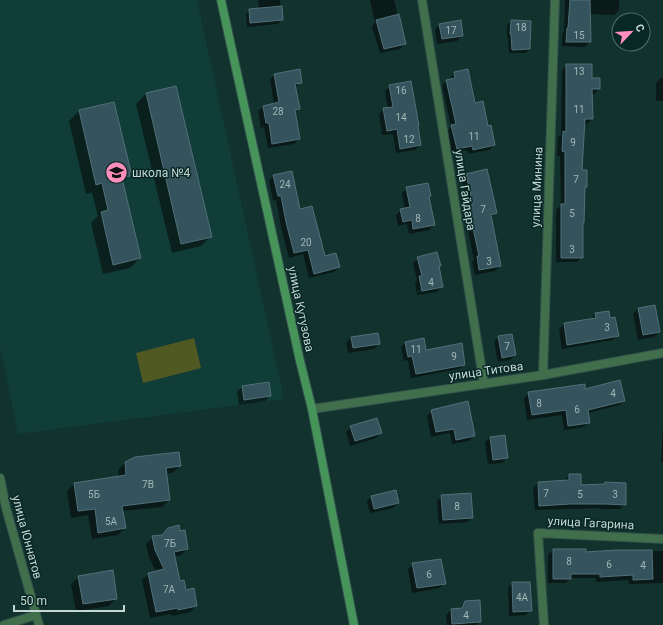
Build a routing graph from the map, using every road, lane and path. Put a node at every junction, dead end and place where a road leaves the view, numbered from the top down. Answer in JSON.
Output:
{"nodes":[{"id":1,"x":221,"y":0,"type":"edge"},
{"id":2,"x":422,"y":0,"type":"edge"},
{"id":3,"x":555,"y":0,"type":"edge"},
{"id":4,"x":663,"y":353,"type":"edge"},
{"id":5,"x":543,"y":375,"type":"junction"},
{"id":6,"x":484,"y":384,"type":"junction"},
{"id":7,"x":312,"y":409,"type":"junction"},
{"id":8,"x":0,"y":478,"type":"edge"},
{"id":9,"x":3,"y":508,"type":"edge"},
{"id":10,"x":663,"y":539,"type":"edge"},
{"id":11,"x":36,"y":615,"type":"junction"},
{"id":12,"x":4,"y":625,"type":"edge"},
{"id":13,"x":39,"y":625,"type":"edge"},
{"id":14,"x":354,"y":625,"type":"edge"},
{"id":15,"x":544,"y":625,"type":"edge"}],
"edges":[{"from":1,"to":7,"type":"main road","name":"улица Кутузова"},
{"from":2,"to":6,"type":"street","name":"улица Гайдара"},
{"from":3,"to":5,"type":"street","name":"улица Минина"},
{"from":4,"to":5,"type":"street","name":"улица Титова"},
{"from":5,"to":6,"type":"street","name":"улица Титова"},
{"from":6,"to":7,"type":"street","name":"улица Титова"},
{"from":7,"to":14,"type":"main road","name":"улица Кутузова"},
{"from":8,"to":9,"type":"street","name":"улица Юннатов"},
{"from":9,"to":11,"type":"street","name":"улица Юннатов"},
{"from":10,"to":15,"type":"street","name":"улица Гагарина"},
{"from":11,"to":12,"type":"street"},
{"from":11,"to":13,"type":"street","name":"улица Юннатов"}]}
